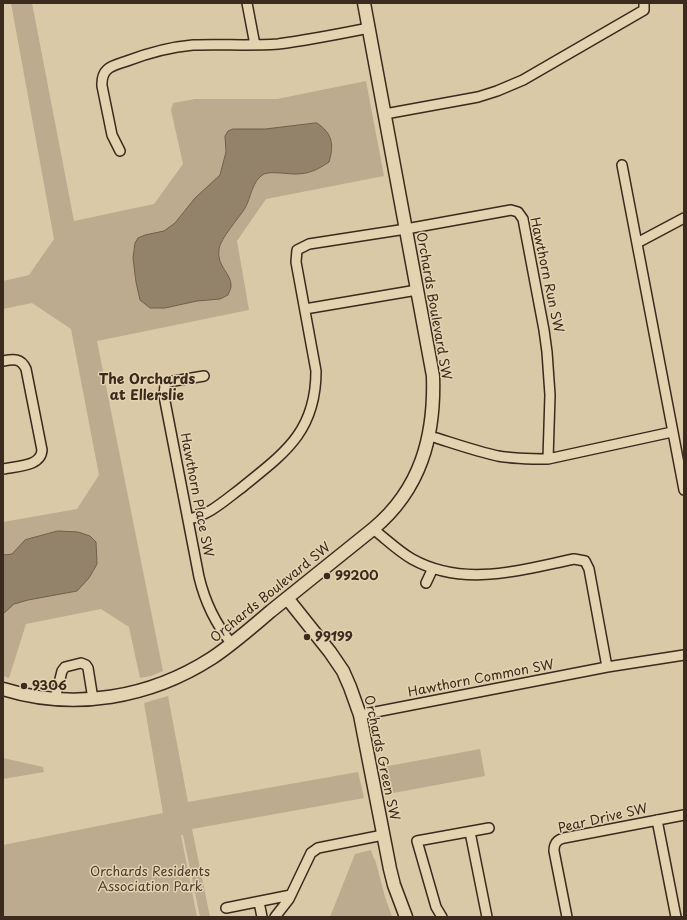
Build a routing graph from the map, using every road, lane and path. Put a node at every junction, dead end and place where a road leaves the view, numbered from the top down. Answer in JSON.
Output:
{"nodes":[{"id":1,"x":247,"y":3,"type":"edge"},
{"id":2,"x":364,"y":3,"type":"edge"},
{"id":3,"x":644,"y":3,"type":"edge"},
{"id":4,"x":369,"y":28,"type":"junction"},
{"id":5,"x":255,"y":45,"type":"junction"},
{"id":6,"x":385,"y":114,"type":"junction"},
{"id":7,"x":120,"y":151,"type":"dead end"},
{"id":8,"x":622,"y":165,"type":"dead end"},
{"id":9,"x":684,"y":218,"type":"edge"},
{"id":10,"x":406,"y":229,"type":"junction"},
{"id":11,"x":637,"y":243,"type":"junction"},
{"id":12,"x":417,"y":290,"type":"junction"},
{"id":13,"x":305,"y":309,"type":"junction"},
{"id":14,"x":3,"y":361,"type":"edge"},
{"id":15,"x":204,"y":376,"type":"dead end"},
{"id":16,"x":672,"y":432,"type":"junction"},
{"id":17,"x":430,"y":436,"type":"junction"},
{"id":18,"x":548,"y":459,"type":"junction"},
{"id":19,"x":3,"y":469,"type":"edge"},
{"id":20,"x":684,"y":490,"type":"edge"},
{"id":21,"x":188,"y":519,"type":"junction"},
{"id":22,"x":373,"y":529,"type":"junction"},
{"id":23,"x":433,"y":568,"type":"junction"},
{"id":24,"x":426,"y":583,"type":"dead end"},
{"id":25,"x":287,"y":598,"type":"junction"},
{"id":26,"x":231,"y":643,"type":"junction"},
{"id":27,"x":684,"y":655,"type":"edge"},
{"id":28,"x":607,"y":667,"type":"junction"},
{"id":29,"x":3,"y":689,"type":"edge"},
{"id":30,"x":55,"y":699,"type":"junction"},
{"id":31,"x":93,"y":699,"type":"junction"},
{"id":32,"x":360,"y":716,"type":"junction"},
{"id":33,"x":684,"y":815,"type":"edge"},
{"id":34,"x":657,"y":820,"type":"junction"},
{"id":35,"x":489,"y":828,"type":"dead end"},
{"id":36,"x":470,"y":832,"type":"junction"},
{"id":37,"x":383,"y":836,"type":"junction"},
{"id":38,"x":291,"y":895,"type":"junction"},
{"id":39,"x":260,"y":902,"type":"junction"},
{"id":40,"x":226,"y":908,"type":"dead end"},
{"id":41,"x":262,"y":917,"type":"edge"},
{"id":42,"x":275,"y":917,"type":"edge"},
{"id":43,"x":406,"y":917,"type":"edge"},
{"id":44,"x":442,"y":917,"type":"edge"},
{"id":45,"x":487,"y":917,"type":"edge"},
{"id":46,"x":567,"y":917,"type":"edge"},
{"id":47,"x":676,"y":917,"type":"edge"}],
"edges":[{"from":1,"to":5,"type":"street"},
{"from":2,"to":4,"type":"street","name":"Orchards Boulevard SW"},
{"from":3,"to":6,"type":"street"},
{"from":4,"to":5,"type":"street"},
{"from":4,"to":6,"type":"street","name":"Orchards Boulevard SW"},
{"from":5,"to":7,"type":"street"},
{"from":6,"to":10,"type":"street","name":"Orchards Boulevard SW"},
{"from":8,"to":11,"type":"street"},
{"from":9,"to":11,"type":"street"},
{"from":10,"to":12,"type":"street","name":"Orchards Boulevard SW"},
{"from":10,"to":13,"type":"street"},
{"from":10,"to":18,"type":"street","name":"Hawthorn Run SW"},
{"from":11,"to":16,"type":"street"},
{"from":12,"to":13,"type":"street"},
{"from":12,"to":17,"type":"street","name":"Orchards Boulevard SW"},
{"from":13,"to":21,"type":"street"},
{"from":14,"to":19,"type":"street"},
{"from":15,"to":21,"type":"street","name":"Hawthorn Place SW"},
{"from":16,"to":18,"type":"street"},
{"from":16,"to":20,"type":"street"},
{"from":17,"to":18,"type":"street"},
{"from":17,"to":22,"type":"street","name":"Orchards Boulevard SW"},
{"from":21,"to":26,"type":"street","name":"Hawthorn Place SW"},
{"from":22,"to":23,"type":"street"},
{"from":22,"to":25,"type":"street","name":"Orchards Boulevard SW"},
{"from":23,"to":24,"type":"street"},
{"from":23,"to":28,"type":"street"},
{"from":25,"to":26,"type":"street","name":"Orchards Boulevard SW"},
{"from":25,"to":32,"type":"street","name":"Orchards Green SW"},
{"from":26,"to":31,"type":"street","name":"Orchards Boulevard SW"},
{"from":27,"to":28,"type":"street","name":"Hawthorn Common SW"},
{"from":28,"to":32,"type":"street","name":"Hawthorn Common SW"},
{"from":29,"to":30,"type":"street","name":"Orchards Boulevard SW"},
{"from":30,"to":31,"type":"street","name":"Orchards Boulevard SW"},
{"from":30,"to":31,"type":"street"},
{"from":32,"to":37,"type":"street","name":"Orchards Green SW"},
{"from":33,"to":34,"type":"street","name":"Pear Drive SW"},
{"from":34,"to":46,"type":"street","name":"Pear Drive SW"},
{"from":34,"to":47,"type":"street"},
{"from":35,"to":36,"type":"street"},
{"from":36,"to":44,"type":"street"},
{"from":36,"to":45,"type":"street"},
{"from":37,"to":38,"type":"street"},
{"from":37,"to":43,"type":"street","name":"Orchards Green SW"},
{"from":38,"to":39,"type":"street"},
{"from":38,"to":42,"type":"street"},
{"from":39,"to":40,"type":"street"},
{"from":39,"to":41,"type":"street"}]}
